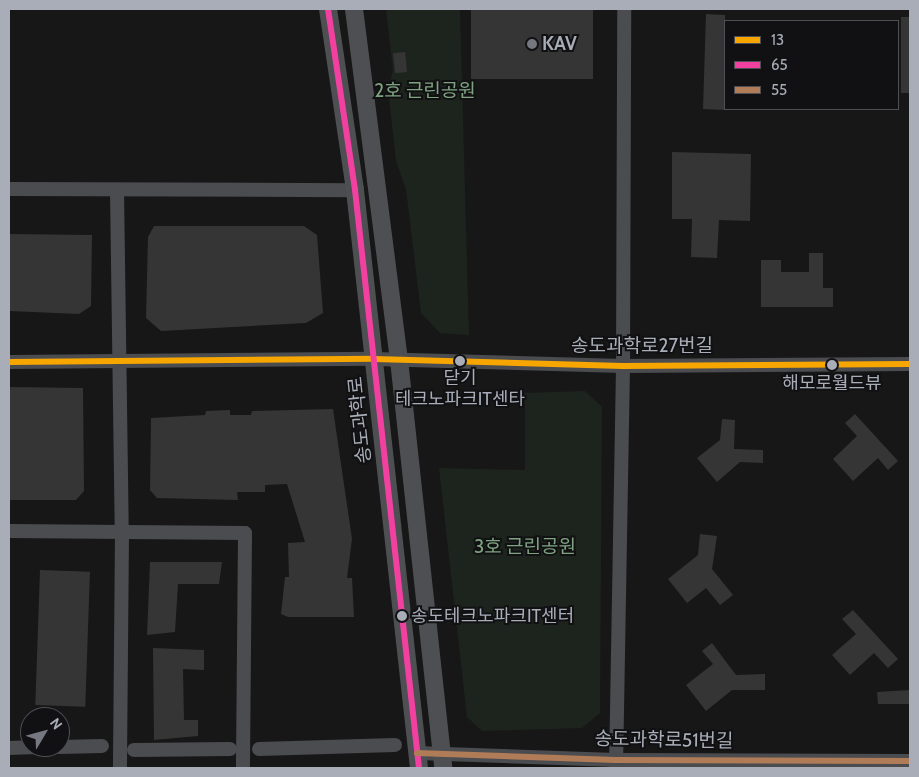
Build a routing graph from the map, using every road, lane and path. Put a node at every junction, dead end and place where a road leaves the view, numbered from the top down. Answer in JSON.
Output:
{"nodes":[{"id":1,"x":328,"y":9,"type":"edge"},
{"id":2,"x":354,"y":9,"type":"edge"},
{"id":3,"x":624,"y":9,"type":"edge"},
{"id":4,"x":9,"y":189,"type":"edge"},
{"id":5,"x":117,"y":190,"type":"junction"},
{"id":6,"x":355,"y":190,"type":"junction"},
{"id":7,"x":374,"y":359,"type":"junction"},
{"id":8,"x":399,"y":360,"type":"junction"},
{"id":9,"x":9,"y":362,"type":"edge"},
{"id":10,"x":120,"y":362,"type":"junction"},
{"id":11,"x":910,"y":364,"type":"edge"},
{"id":12,"x":624,"y":366,"type":"junction"},
{"id":13,"x":9,"y":531,"type":"edge"},
{"id":14,"x":122,"y":533,"type":"junction"},
{"id":15,"x":396,"y":745,"type":"dead end"},
{"id":16,"x":102,"y":746,"type":"dead end"},
{"id":17,"x":70,"y":747,"type":"edge"},
{"id":18,"x":230,"y":749,"type":"dead end"},
{"id":19,"x":259,"y":749,"type":"dead end"},
{"id":20,"x":134,"y":750,"type":"dead end"},
{"id":21,"x":418,"y":761,"type":"edge"},
{"id":22,"x":442,"y":761,"type":"edge"},
{"id":23,"x":910,"y":761,"type":"edge"},
{"id":24,"x":616,"y":764,"type":"edge"},
{"id":25,"x":120,"y":768,"type":"edge"},
{"id":26,"x":243,"y":768,"type":"edge"}],
"edges":[{"from":1,"to":6,"type":"main road","name":"송도과학로"},
{"from":2,"to":8,"type":"main road"},
{"from":3,"to":12,"type":"street"},
{"from":4,"to":5,"type":"street"},
{"from":5,"to":6,"type":"street"},
{"from":5,"to":10,"type":"street"},
{"from":6,"to":7,"type":"main road","name":"송도과학로"},
{"from":7,"to":8,"type":"street","name":"송도과학로27번길"},
{"from":7,"to":10,"type":"street","name":"송도과학로27번길"},
{"from":7,"to":21,"type":"main road","name":"송도과학로"},
{"from":8,"to":12,"type":"street","name":"송도과학로27번길"},
{"from":8,"to":22,"type":"main road"},
{"from":9,"to":10,"type":"street","name":"송도과학로27번길"},
{"from":10,"to":14,"type":"street"},
{"from":11,"to":12,"type":"street","name":"송도과학로27번길"},
{"from":12,"to":24,"type":"street"},
{"from":13,"to":14,"type":"street"},
{"from":14,"to":25,"type":"street"},
{"from":14,"to":26,"type":"street"},
{"from":15,"to":19,"type":"street"},
{"from":16,"to":17,"type":"street"},
{"from":18,"to":20,"type":"street"},
{"from":21,"to":22,"type":"street","name":"송도과학로51번길"},
{"from":22,"to":24,"type":"street","name":"송도과학로51번길"},
{"from":23,"to":24,"type":"street","name":"송도과학로51번길"}]}
